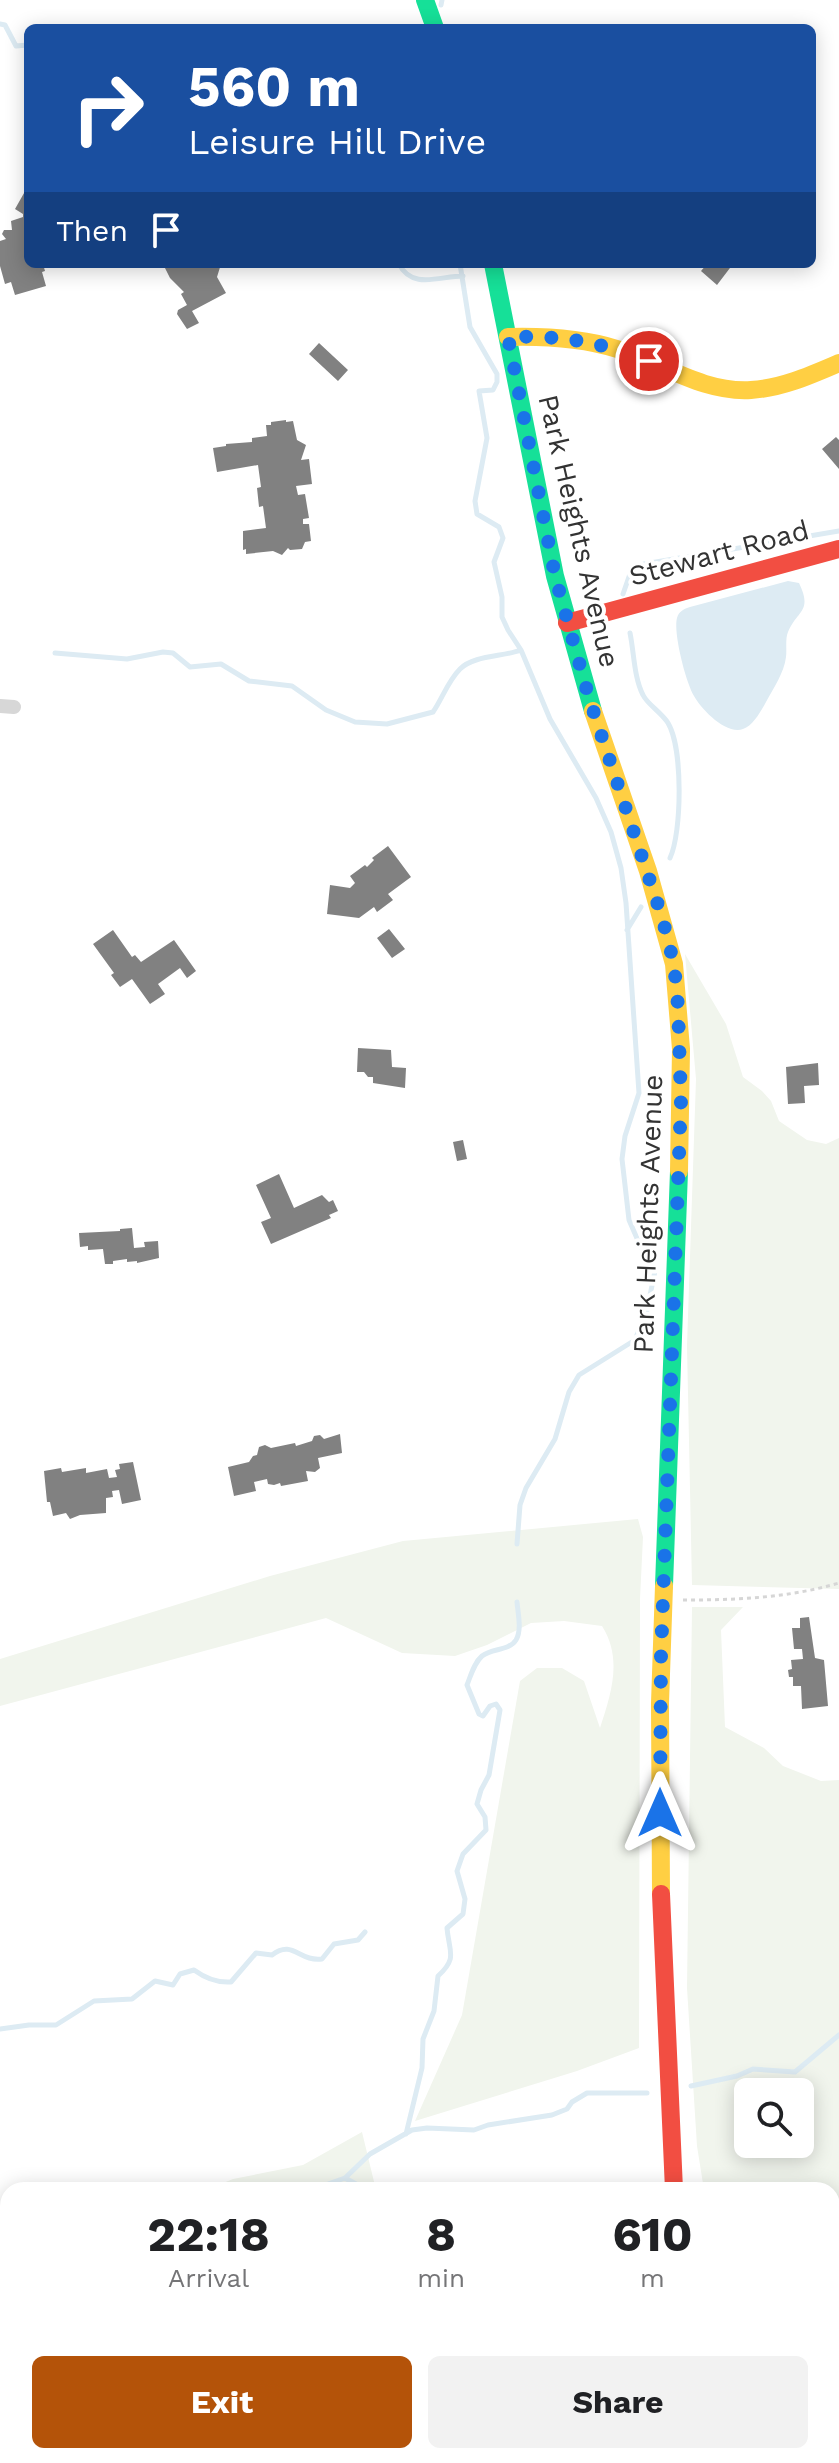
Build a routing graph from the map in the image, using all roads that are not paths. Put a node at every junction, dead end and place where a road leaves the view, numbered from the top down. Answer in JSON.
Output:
{"nodes":[{"id":1,"x":425,"y":0,"type":"edge"},
{"id":2,"x":434,"y":24,"type":"edge"},
{"id":3,"x":494,"y":268,"type":"edge"},
{"id":4,"x":508,"y":337,"type":"junction"},
{"id":5,"x":839,"y":363,"type":"edge"},
{"id":6,"x":839,"y":549,"type":"edge"},
{"id":7,"x":567,"y":623,"type":"junction"},
{"id":8,"x":674,"y":2182,"type":"edge"}],
"edges":[{"from":1,"to":2,"type":"main road"},
{"from":3,"to":4,"type":"main road","name":"Park Heights Avenue"},
{"from":4,"to":5,"type":"main road"},
{"from":4,"to":7,"type":"main road","name":"Park Heights Avenue"},
{"from":6,"to":7,"type":"main road","name":"Stewart Road"},
{"from":7,"to":8,"type":"main road","name":"Park Heights Avenue"}]}
